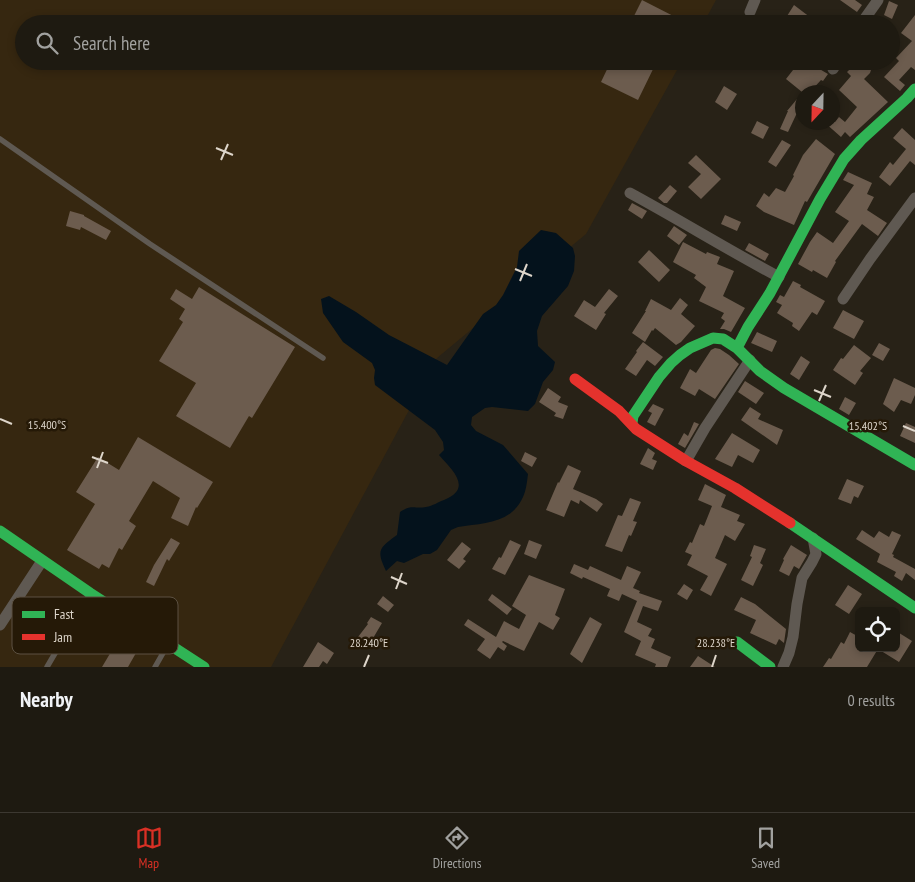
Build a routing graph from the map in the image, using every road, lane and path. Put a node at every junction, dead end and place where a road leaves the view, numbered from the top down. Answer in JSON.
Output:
{"nodes":[{"id":1,"x":755,"y":0,"type":"edge"},
{"id":2,"x":878,"y":0,"type":"edge"},
{"id":3,"x":750,"y":12,"type":"dead end"},
{"id":4,"x":867,"y":15,"type":"edge"},
{"id":5,"x":915,"y":89,"type":"edge"},
{"id":6,"x":0,"y":139,"type":"edge"},
{"id":7,"x":630,"y":193,"type":"dead end"},
{"id":8,"x":915,"y":198,"type":"edge"},
{"id":9,"x":779,"y":277,"type":"junction"},
{"id":10,"x":843,"y":299,"type":"dead end"},
{"id":11,"x":737,"y":348,"type":"junction"},
{"id":12,"x":323,"y":358,"type":"dead end"},
{"id":13,"x":750,"y":360,"type":"junction"},
{"id":14,"x":575,"y":379,"type":"dead end"},
{"id":15,"x":632,"y":423,"type":"junction"},
{"id":16,"x":686,"y":460,"type":"junction"},
{"id":17,"x":915,"y":465,"type":"edge"},
{"id":18,"x":0,"y":531,"type":"edge"},
{"id":19,"x":813,"y":538,"type":"junction"},
{"id":20,"x":42,"y":561,"type":"junction"},
{"id":21,"x":90,"y":593,"type":"junction"},
{"id":22,"x":18,"y":597,"type":"edge"},
{"id":23,"x":88,"y":597,"type":"edge"},
{"id":24,"x":96,"y":597,"type":"edge"},
{"id":25,"x":12,"y":607,"type":"edge"},
{"id":26,"x":915,"y":608,"type":"edge"},
{"id":27,"x":0,"y":625,"type":"edge"},
{"id":28,"x":737,"y":642,"type":"dead end"},
{"id":29,"x":178,"y":650,"type":"edge"},
{"id":30,"x":55,"y":654,"type":"edge"},
{"id":31,"x":162,"y":654,"type":"edge"},
{"id":32,"x":47,"y":667,"type":"edge"},
{"id":33,"x":155,"y":667,"type":"edge"},
{"id":34,"x":204,"y":667,"type":"edge"},
{"id":35,"x":770,"y":667,"type":"edge"},
{"id":36,"x":783,"y":667,"type":"edge"}],
"edges":[{"from":1,"to":3,"type":"street"},
{"from":2,"to":4,"type":"street"},
{"from":5,"to":9,"type":"street"},
{"from":6,"to":12,"type":"lane"},
{"from":7,"to":9,"type":"street"},
{"from":8,"to":10,"type":"street"},
{"from":9,"to":11,"type":"street"},
{"from":11,"to":13,"type":"street"},
{"from":11,"to":15,"type":"street"},
{"from":13,"to":16,"type":"street"},
{"from":13,"to":17,"type":"street"},
{"from":14,"to":15,"type":"street"},
{"from":15,"to":16,"type":"street"},
{"from":16,"to":19,"type":"street"},
{"from":18,"to":20,"type":"street"},
{"from":19,"to":26,"type":"street"},
{"from":19,"to":36,"type":"street"},
{"from":20,"to":21,"type":"street"},
{"from":20,"to":22,"type":"street"},
{"from":21,"to":23,"type":"lane"},
{"from":21,"to":24,"type":"street"},
{"from":25,"to":27,"type":"street"},
{"from":28,"to":35,"type":"street"},
{"from":29,"to":34,"type":"street"},
{"from":30,"to":32,"type":"lane"},
{"from":31,"to":33,"type":"lane"}]}
